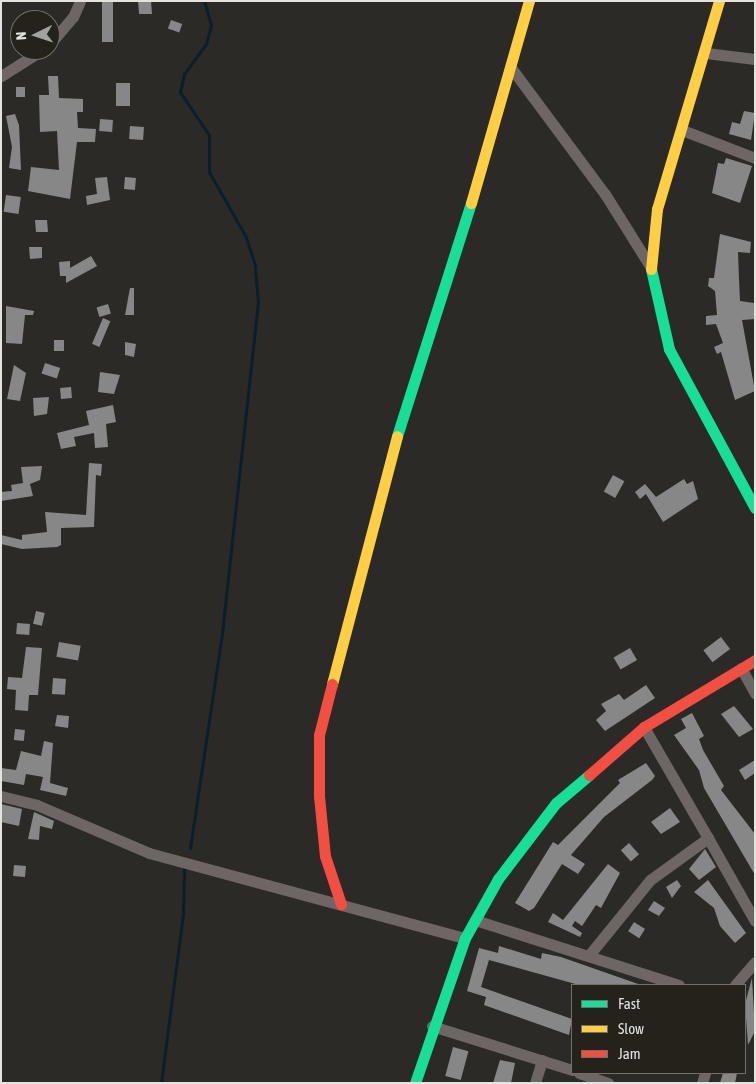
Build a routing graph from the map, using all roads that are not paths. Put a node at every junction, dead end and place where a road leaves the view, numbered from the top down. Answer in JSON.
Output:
{"nodes":[{"id":1,"x":80,"y":1,"type":"edge"},
{"id":2,"x":529,"y":1,"type":"edge"},
{"id":3,"x":719,"y":1,"type":"edge"},
{"id":4,"x":60,"y":32,"type":"edge"},
{"id":5,"x":706,"y":54,"type":"junction"},
{"id":6,"x":755,"y":59,"type":"edge"},
{"id":7,"x":26,"y":60,"type":"edge"},
{"id":8,"x":512,"y":69,"type":"junction"},
{"id":9,"x":1,"y":76,"type":"edge"},
{"id":10,"x":682,"y":130,"type":"junction"},
{"id":11,"x":755,"y":158,"type":"edge"},
{"id":12,"x":650,"y":266,"type":"junction"},
{"id":13,"x":755,"y":508,"type":"edge"},
{"id":14,"x":755,"y":660,"type":"edge"},
{"id":15,"x":741,"y":668,"type":"junction"},
{"id":16,"x":755,"y":693,"type":"edge"},
{"id":17,"x":644,"y":726,"type":"junction"},
{"id":18,"x":1,"y":796,"type":"edge"},
{"id":19,"x":708,"y":838,"type":"junction"},
{"id":20,"x":340,"y":904,"type":"junction"},
{"id":21,"x":475,"y":920,"type":"junction"},
{"id":22,"x":755,"y":921,"type":"edge"},
{"id":23,"x":465,"y":938,"type":"junction"},
{"id":24,"x":590,"y":954,"type":"junction"},
{"id":25,"x":755,"y":962,"type":"edge"},
{"id":26,"x":676,"y":984,"type":"edge"},
{"id":27,"x":736,"y":984,"type":"edge"},
{"id":28,"x":432,"y":1026,"type":"junction"},
{"id":29,"x":542,"y":1060,"type":"junction"},
{"id":30,"x":571,"y":1070,"type":"edge"},
{"id":31,"x":582,"y":1074,"type":"edge"},
{"id":32,"x":415,"y":1083,"type":"edge"},
{"id":33,"x":535,"y":1083,"type":"edge"},
{"id":34,"x":608,"y":1083,"type":"edge"}],
"edges":[{"from":1,"to":4,"type":"street"},
{"from":2,"to":8,"type":"street"},
{"from":3,"to":5,"type":"street"},
{"from":5,"to":6,"type":"street"},
{"from":5,"to":10,"type":"street"},
{"from":7,"to":9,"type":"street"},
{"from":8,"to":12,"type":"street"},
{"from":8,"to":20,"type":"street"},
{"from":10,"to":11,"type":"street"},
{"from":10,"to":12,"type":"street"},
{"from":12,"to":13,"type":"street"},
{"from":14,"to":15,"type":"street"},
{"from":15,"to":16,"type":"street"},
{"from":15,"to":17,"type":"street"},
{"from":17,"to":19,"type":"street"},
{"from":17,"to":21,"type":"street"},
{"from":18,"to":20,"type":"street"},
{"from":19,"to":22,"type":"street"},
{"from":19,"to":24,"type":"street"},
{"from":20,"to":23,"type":"street"},
{"from":21,"to":23,"type":"street"},
{"from":21,"to":24,"type":"street"},
{"from":23,"to":28,"type":"street"},
{"from":24,"to":26,"type":"street"},
{"from":25,"to":27,"type":"street"},
{"from":28,"to":29,"type":"street"},
{"from":28,"to":32,"type":"street"},
{"from":29,"to":30,"type":"street"},
{"from":29,"to":33,"type":"street"},
{"from":31,"to":34,"type":"street"}]}
